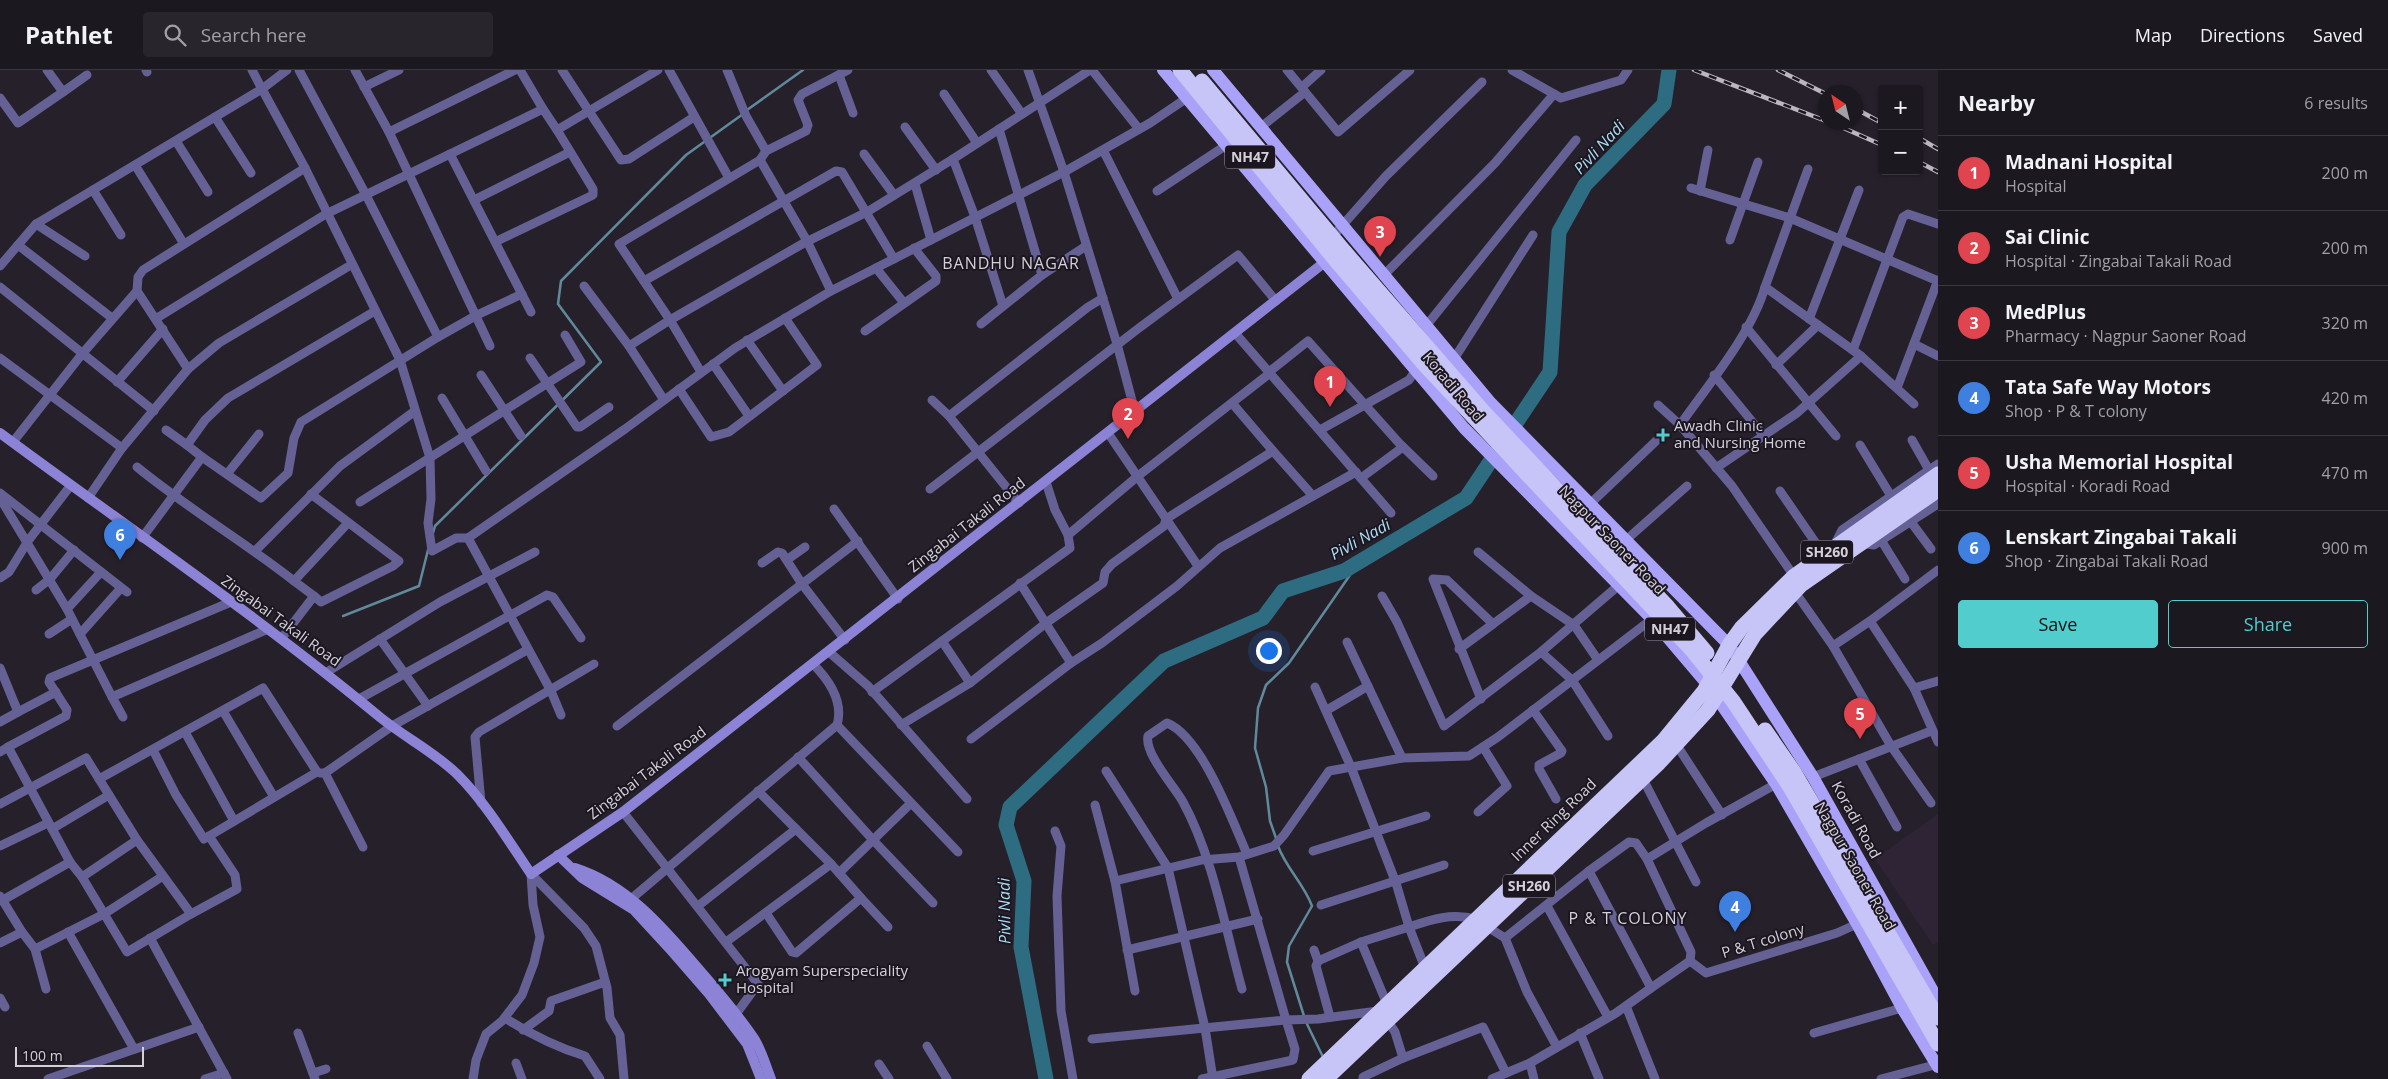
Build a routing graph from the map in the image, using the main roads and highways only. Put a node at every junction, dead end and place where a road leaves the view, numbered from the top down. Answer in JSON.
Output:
{"nodes":[{"id":1,"x":1163,"y":70,"type":"edge"},
{"id":2,"x":1180,"y":70,"type":"edge"},
{"id":3,"x":1194,"y":70,"type":"edge"},
{"id":4,"x":1213,"y":70,"type":"edge"},
{"id":5,"x":1332,"y":235,"type":"junction"},
{"id":6,"x":1339,"y":254,"type":"junction"},
{"id":7,"x":1934,"y":472,"type":"edge"},
{"id":8,"x":1563,"y":476,"type":"junction"},
{"id":9,"x":1938,"y":490,"type":"edge"},
{"id":10,"x":1540,"y":504,"type":"junction"},
{"id":11,"x":1797,"y":585,"type":"junction"},
{"id":12,"x":1716,"y":632,"type":"junction"},
{"id":13,"x":1729,"y":645,"type":"junction"},
{"id":14,"x":1739,"y":660,"type":"junction"},
{"id":15,"x":1690,"y":664,"type":"junction"},
{"id":16,"x":1712,"y":690,"type":"junction"},
{"id":17,"x":1815,"y":782,"type":"junction"},
{"id":18,"x":1790,"y":808,"type":"junction"},
{"id":19,"x":1481,"y":923,"type":"junction"},
{"id":20,"x":1938,"y":1000,"type":"edge"},
{"id":21,"x":1385,"y":1012,"type":"junction"},
{"id":22,"x":1938,"y":1018,"type":"edge"},
{"id":23,"x":1938,"y":1044,"type":"edge"},
{"id":24,"x":1937,"y":1065,"type":"edge"},
{"id":25,"x":1331,"y":1070,"type":"edge"},
{"id":26,"x":1310,"y":1079,"type":"edge"}],
"edges":[{"from":1,"to":6,"type":"main road","name":"Koradi Road"},
{"from":2,"to":5,"type":"highway","number":"NH47"},
{"from":3,"to":5,"type":"highway","number":"NH47"},
{"from":4,"to":5,"type":"main road"},
{"from":5,"to":6,"type":"highway","name":"Koradi Road","number":"NH47"},
{"from":5,"to":6,"type":"main road"},
{"from":6,"to":8,"type":"main road"},
{"from":6,"to":10,"type":"main road","name":"Koradi Road"},
{"from":6,"to":22,"type":"highway","name":"Nagpur Saoner Road","number":"NH47","bridge":true},
{"from":6,"to":23,"type":"highway","name":"Nagpur Saoner Road","number":"NH47","bridge":true},
{"from":7,"to":11,"type":"highway","number":"SH260"},
{"from":8,"to":10,"type":"main road"},
{"from":8,"to":12,"type":"main road"},
{"from":9,"to":11,"type":"highway","number":"SH260"},
{"from":10,"to":15,"type":"main road","name":"Koradi Road"},
{"from":11,"to":13,"type":"highway","number":"SH260"},
{"from":11,"to":14,"type":"highway","number":"SH260"},
{"from":12,"to":13,"type":"main road"},
{"from":12,"to":15,"type":"main road"},
{"from":13,"to":14,"type":"main road","name":"Koradi Road"},
{"from":13,"to":16,"type":"highway","number":"SH260"},
{"from":14,"to":16,"type":"highway","number":"SH260"},
{"from":14,"to":17,"type":"main road","name":"Koradi Road"},
{"from":15,"to":16,"type":"main road","name":"Koradi Road"},
{"from":16,"to":18,"type":"main road","name":"Koradi Road"},
{"from":16,"to":19,"type":"highway","name":"Inner Ring Road","number":"SH260"},
{"from":16,"to":19,"type":"highway","name":"Inner Ring Road","number":"SH260"},
{"from":17,"to":18,"type":"main road"},
{"from":17,"to":20,"type":"main road","name":"Koradi Road"},
{"from":18,"to":24,"type":"main road","name":"Koradi Road"},
{"from":19,"to":21,"type":"highway","name":"Inner Ring Road","number":"SH260"},
{"from":19,"to":21,"type":"highway","name":"Inner Ring Road","number":"SH260"},
{"from":21,"to":25,"type":"highway","name":"Inner Ring Road","number":"SH260"},
{"from":25,"to":26,"type":"highway","name":"Inner Ring Road","number":"SH260"}]}
